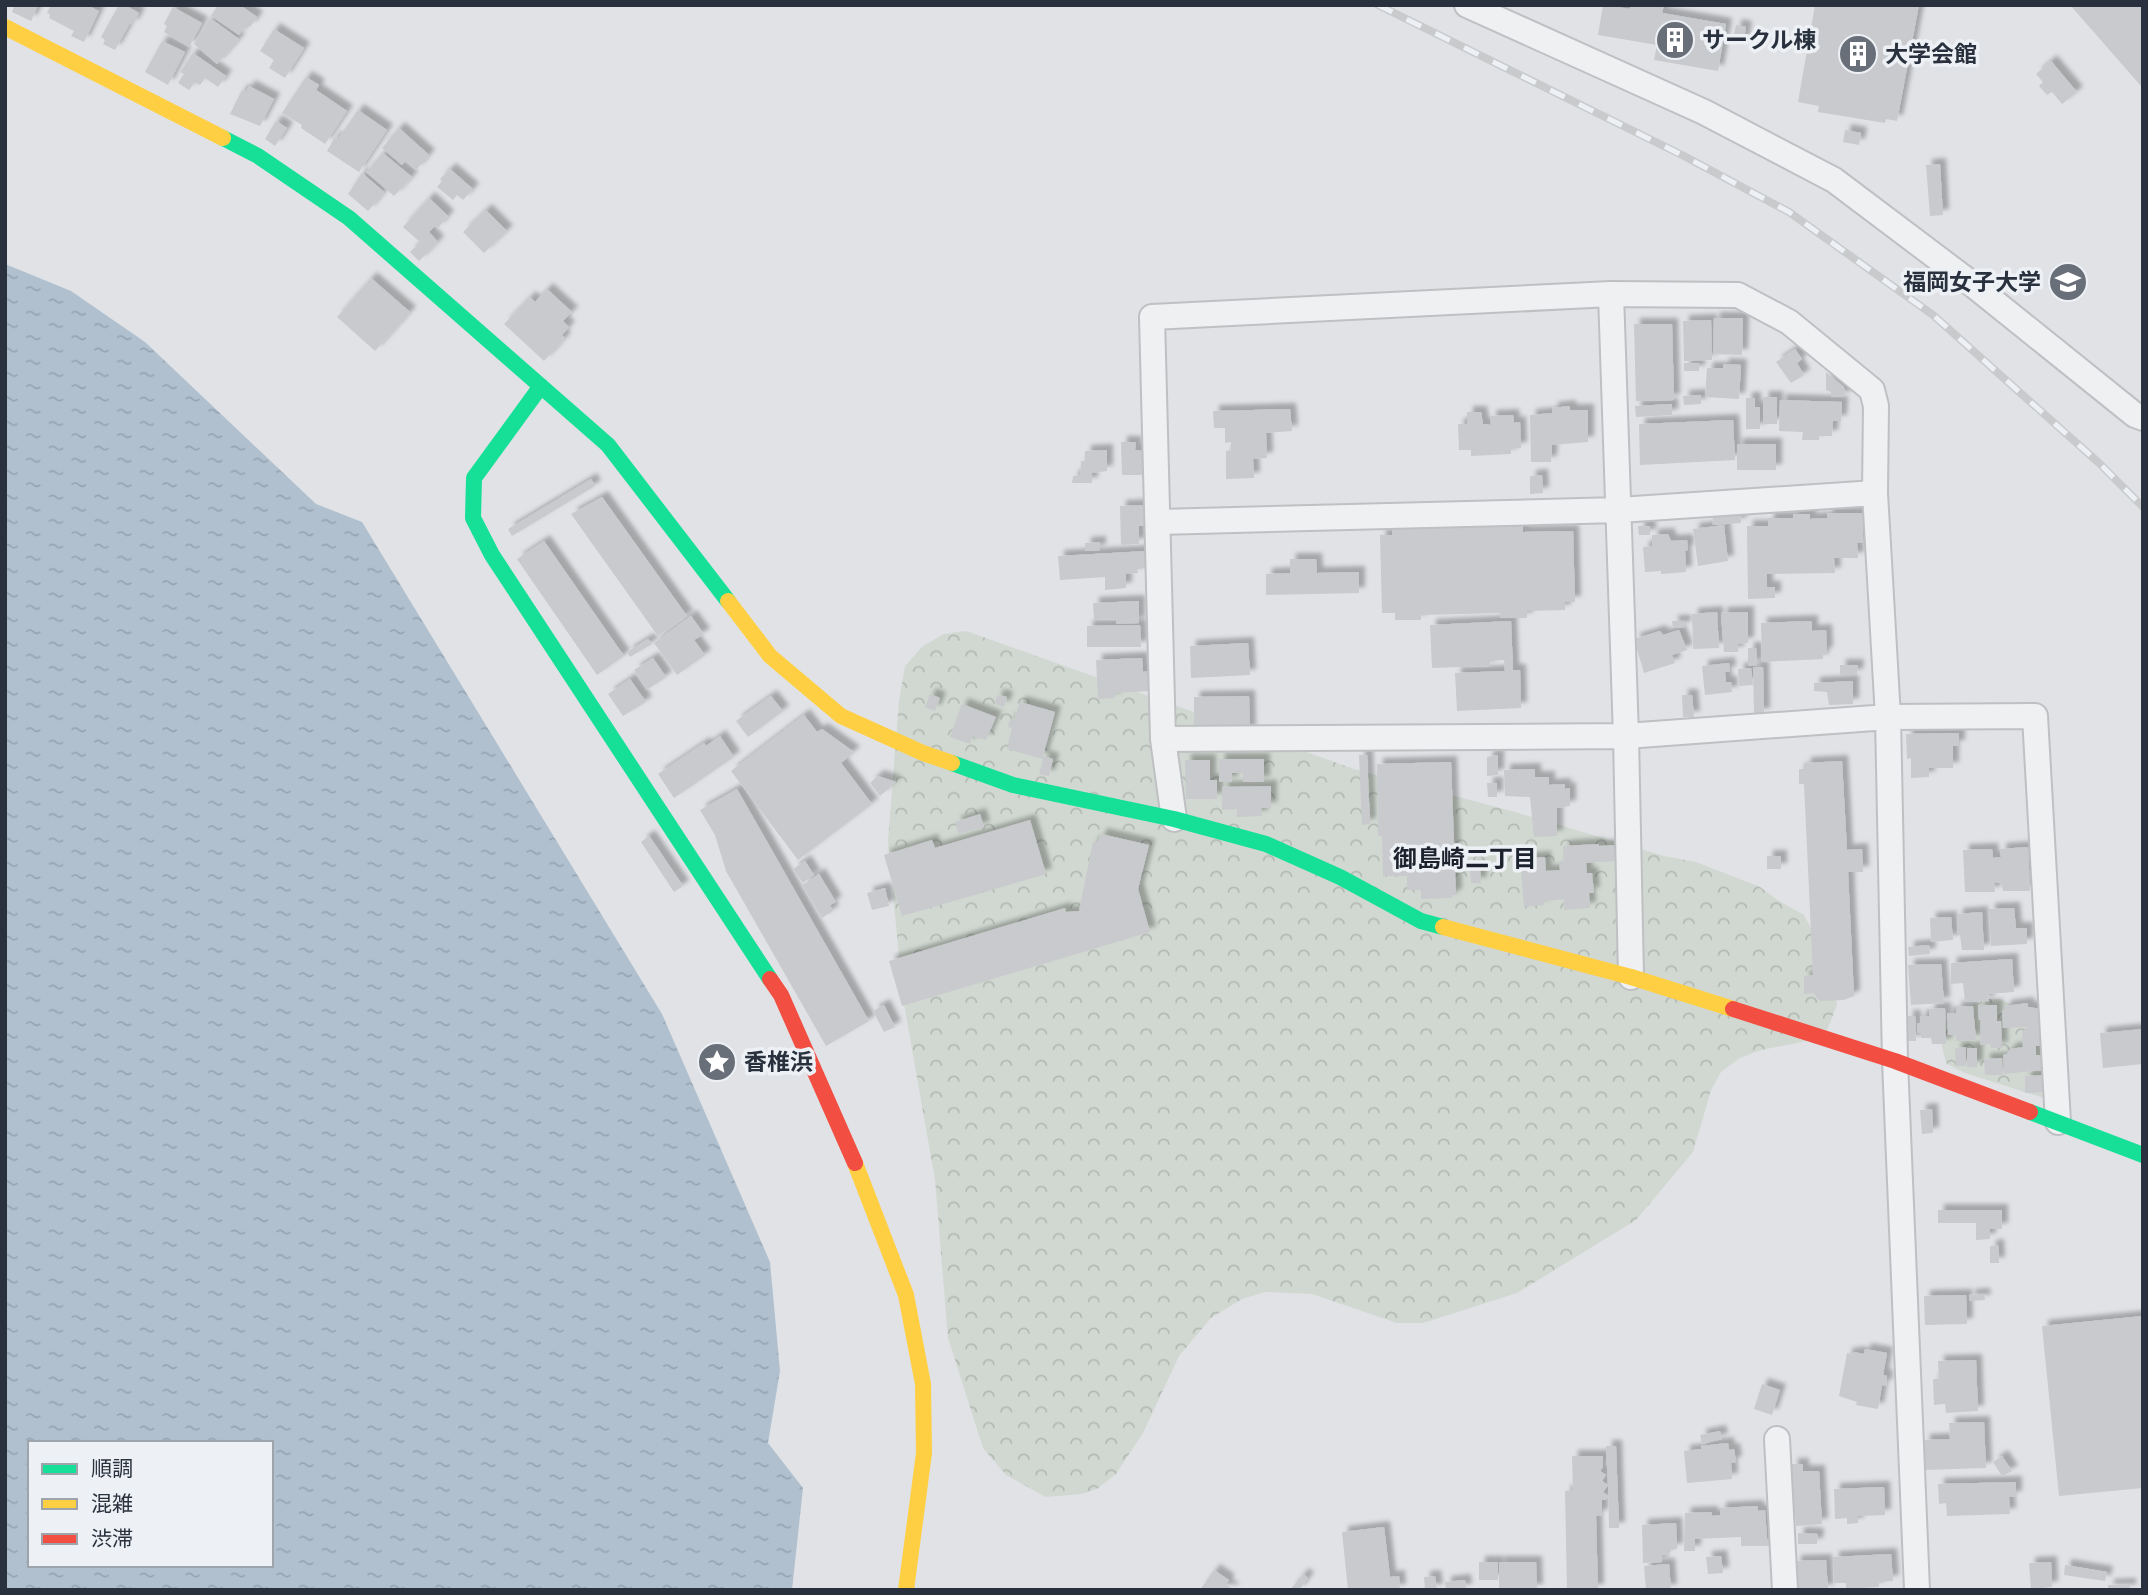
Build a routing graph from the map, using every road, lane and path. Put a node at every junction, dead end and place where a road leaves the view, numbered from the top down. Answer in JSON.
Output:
{"nodes":[{"id":1,"x":1467,"y":5,"type":"edge"},
{"id":2,"x":5,"y":27,"type":"edge"},
{"id":3,"x":1611,"y":293,"type":"junction"},
{"id":4,"x":541,"y":386,"type":"junction"},
{"id":5,"x":2143,"y":418,"type":"edge"},
{"id":6,"x":1875,"y":493,"type":"junction"},
{"id":7,"x":1619,"y":510,"type":"junction"},
{"id":8,"x":1159,"y":522,"type":"junction"},
{"id":9,"x":1888,"y":717,"type":"junction"},
{"id":10,"x":1626,"y":736,"type":"junction"},
{"id":11,"x":1163,"y":739,"type":"junction"},
{"id":12,"x":1174,"y":819,"type":"junction"},
{"id":13,"x":1631,"y":977,"type":"junction"},
{"id":14,"x":1895,"y":1061,"type":"junction"},
{"id":15,"x":2058,"y":1122,"type":"junction"},
{"id":16,"x":2143,"y":1155,"type":"edge"},
{"id":17,"x":1777,"y":1438,"type":"dead end"},
{"id":18,"x":906,"y":1590,"type":"edge"},
{"id":19,"x":1785,"y":1590,"type":"edge"},
{"id":20,"x":1917,"y":1590,"type":"edge"}],
"edges":[{"from":1,"to":5,"type":"street"},
{"from":2,"to":4,"type":"street"},
{"from":3,"to":6,"type":"street"},
{"from":3,"to":7,"type":"street"},
{"from":3,"to":8,"type":"street"},
{"from":4,"to":12,"type":"street"},
{"from":4,"to":18,"type":"street"},
{"from":6,"to":7,"type":"street"},
{"from":6,"to":9,"type":"street"},
{"from":7,"to":8,"type":"street"},
{"from":7,"to":10,"type":"street"},
{"from":8,"to":11,"type":"street"},
{"from":9,"to":10,"type":"street"},
{"from":9,"to":14,"type":"street"},
{"from":9,"to":15,"type":"street"},
{"from":10,"to":11,"type":"street"},
{"from":10,"to":13,"type":"street"},
{"from":11,"to":12,"type":"street"},
{"from":12,"to":13,"type":"street"},
{"from":13,"to":14,"type":"street"},
{"from":14,"to":15,"type":"street"},
{"from":14,"to":20,"type":"street"},
{"from":15,"to":16,"type":"street"},
{"from":17,"to":19,"type":"street"}]}
